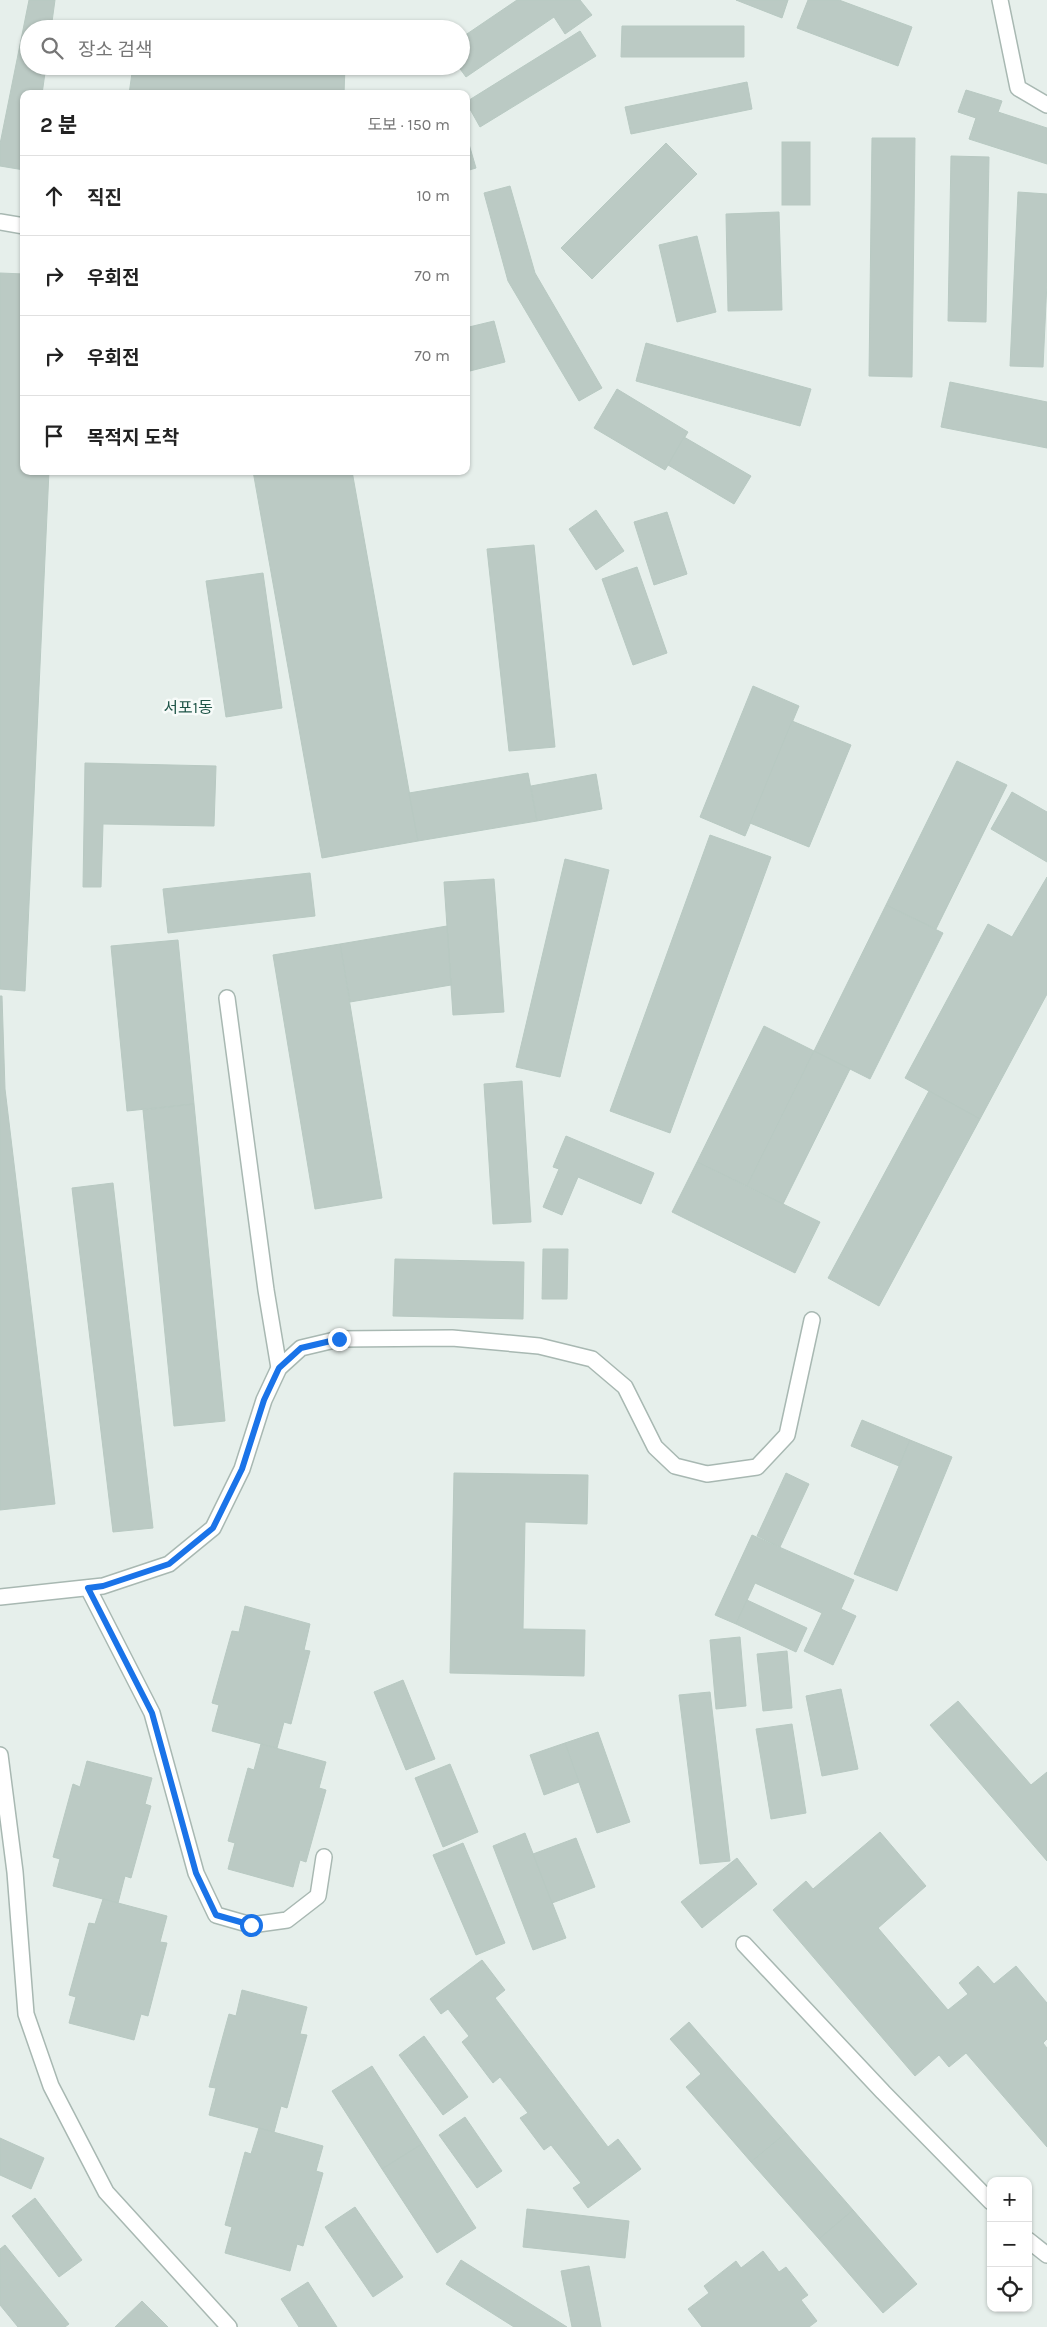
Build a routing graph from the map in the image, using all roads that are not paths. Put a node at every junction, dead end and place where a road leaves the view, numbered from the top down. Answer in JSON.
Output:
{"nodes":[{"id":1,"x":1000,"y":0,"type":"edge"},
{"id":2,"x":1047,"y":105,"type":"edge"},
{"id":3,"x":0,"y":222,"type":"edge"},
{"id":4,"x":20,"y":225,"type":"edge"},
{"id":5,"x":227,"y":998,"type":"dead end"},
{"id":6,"x":812,"y":1320,"type":"dead end"},
{"id":7,"x":279,"y":1368,"type":"junction"},
{"id":8,"x":88,"y":1588,"type":"junction"},
{"id":9,"x":0,"y":1597,"type":"edge"},
{"id":10,"x":0,"y":1755,"type":"edge"},
{"id":11,"x":324,"y":1857,"type":"dead end"},
{"id":12,"x":744,"y":1944,"type":"dead end"},
{"id":13,"x":987,"y":2198,"type":"edge"},
{"id":14,"x":1032,"y":2243,"type":"edge"},
{"id":15,"x":1047,"y":2255,"type":"edge"},
{"id":16,"x":229,"y":2327,"type":"edge"}],
"edges":[{"from":1,"to":2,"type":"street"},
{"from":3,"to":4,"type":"street"},
{"from":5,"to":7,"type":"street"},
{"from":6,"to":7,"type":"street"},
{"from":7,"to":8,"type":"street"},
{"from":8,"to":9,"type":"street"},
{"from":8,"to":11,"type":"street"},
{"from":10,"to":16,"type":"street"},
{"from":12,"to":13,"type":"street"},
{"from":14,"to":15,"type":"street"}]}
